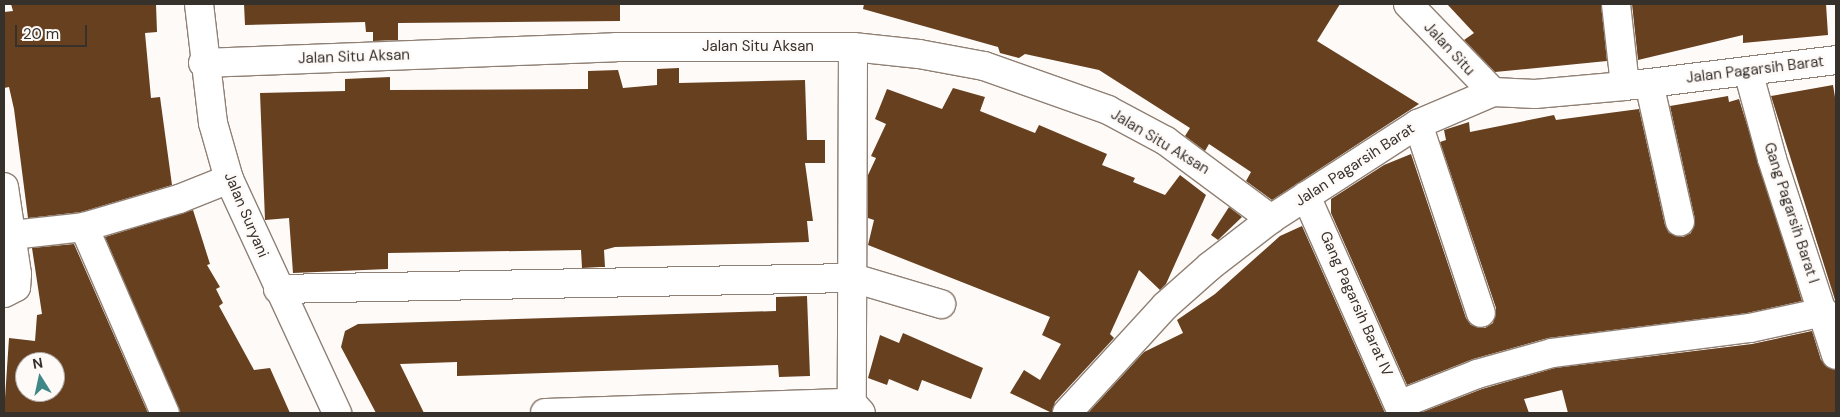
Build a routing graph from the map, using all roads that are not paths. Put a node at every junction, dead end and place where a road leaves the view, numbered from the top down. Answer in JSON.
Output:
{"nodes":[{"id":1,"x":199,"y":4,"type":"edge"},
{"id":2,"x":1408,"y":4,"type":"edge"},
{"id":3,"x":1616,"y":4,"type":"edge"},
{"id":4,"x":853,"y":47,"type":"junction"},
{"id":5,"x":1836,"y":60,"type":"edge"},
{"id":6,"x":203,"y":63,"type":"junction"},
{"id":7,"x":1748,"y":71,"type":"junction"},
{"id":8,"x":1637,"y":84,"type":"junction"},
{"id":9,"x":1493,"y":92,"type":"junction"},
{"id":10,"x":1418,"y":124,"type":"junction"},
{"id":11,"x":229,"y":179,"type":"junction"},
{"id":12,"x":4,"y":187,"type":"edge"},
{"id":13,"x":1306,"y":196,"type":"junction"},
{"id":14,"x":1271,"y":219,"type":"junction"},
{"id":15,"x":1680,"y":222,"type":"dead end"},
{"id":16,"x":84,"y":227,"type":"junction"},
{"id":17,"x":12,"y":236,"type":"junction"},
{"id":18,"x":853,"y":278,"type":"junction"},
{"id":19,"x":278,"y":288,"type":"junction"},
{"id":20,"x":4,"y":294,"type":"edge"},
{"id":21,"x":941,"y":304,"type":"dead end"},
{"id":22,"x":1824,"y":312,"type":"junction"},
{"id":23,"x":1481,"y":313,"type":"dead end"},
{"id":24,"x":1836,"y":356,"type":"edge"},
{"id":25,"x":856,"y":408,"type":"edge"},
{"id":26,"x":1402,"y":409,"type":"edge"},
{"id":27,"x":165,"y":413,"type":"edge"},
{"id":28,"x":337,"y":413,"type":"edge"},
{"id":29,"x":545,"y":413,"type":"edge"},
{"id":30,"x":1067,"y":413,"type":"edge"}],
"edges":[{"from":1,"to":6,"type":"street","name":"Jalan Suryani"},
{"from":2,"to":9,"type":"street","name":"Jalan Situ"},
{"from":3,"to":8,"type":"street"},
{"from":4,"to":6,"type":"street","name":"Jalan Situ Aksan"},
{"from":4,"to":14,"type":"street","name":"Jalan Situ Aksan"},
{"from":4,"to":18,"type":"street"},
{"from":5,"to":7,"type":"street","name":"Jalan Pagarsih Barat"},
{"from":6,"to":11,"type":"street","name":"Jalan Suryani"},
{"from":7,"to":8,"type":"street","name":"Jalan Pagarsih Barat"},
{"from":7,"to":22,"type":"street","name":"Gang Pagarsih Barat I"},
{"from":8,"to":9,"type":"street","name":"Jalan Pagarsih Barat"},
{"from":8,"to":15,"type":"street"},
{"from":9,"to":10,"type":"street","name":"Jalan Pagarsih Barat"},
{"from":10,"to":13,"type":"street","name":"Jalan Pagarsih Barat"},
{"from":10,"to":23,"type":"street"},
{"from":11,"to":16,"type":"street"},
{"from":11,"to":19,"type":"street","name":"Jalan Suryani"},
{"from":12,"to":17,"type":"street"},
{"from":13,"to":14,"type":"street","name":"Jalan Pagarsih Barat"},
{"from":13,"to":26,"type":"street","name":"Gang Pagarsih Barat IV"},
{"from":14,"to":30,"type":"street","name":"Jalan Pagarsih Barat"},
{"from":16,"to":17,"type":"street"},
{"from":16,"to":27,"type":"street"},
{"from":17,"to":20,"type":"street"},
{"from":18,"to":19,"type":"street"},
{"from":18,"to":21,"type":"street"},
{"from":18,"to":25,"type":"street"},
{"from":19,"to":28,"type":"street","name":"Jalan Suryani"},
{"from":22,"to":24,"type":"street","name":"Gang Pagarsih Barat I"},
{"from":22,"to":26,"type":"street"},
{"from":25,"to":29,"type":"street"}]}
